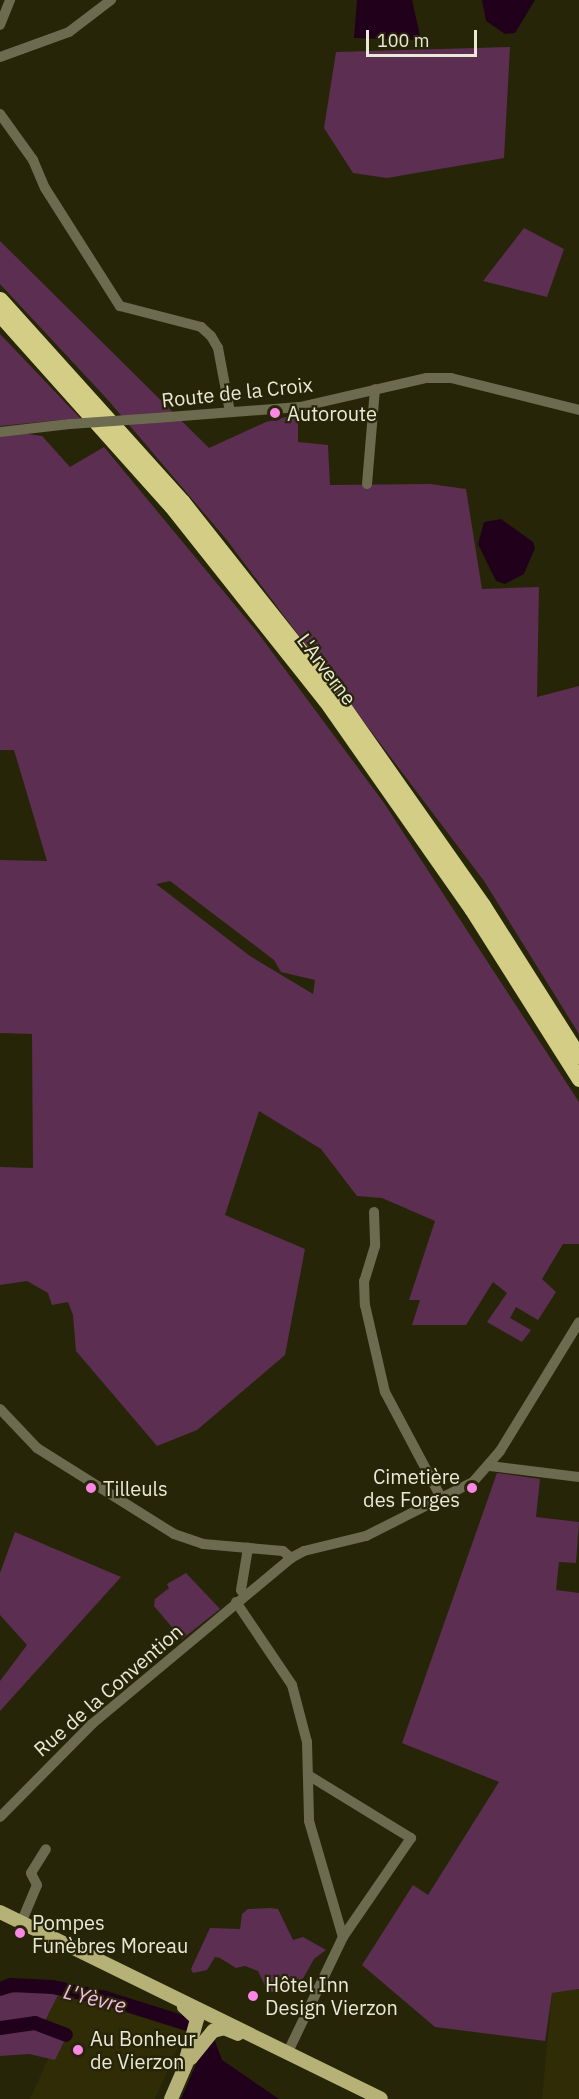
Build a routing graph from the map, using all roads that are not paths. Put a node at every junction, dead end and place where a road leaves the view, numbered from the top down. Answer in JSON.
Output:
{"nodes":[{"id":1,"x":10,"y":0,"type":"edge"},
{"id":2,"x":111,"y":0,"type":"edge"},
{"id":3,"x":0,"y":25,"type":"edge"},
{"id":4,"x":0,"y":57,"type":"edge"},
{"id":5,"x":0,"y":114,"type":"edge"},
{"id":6,"x":0,"y":299,"type":"edge"},
{"id":7,"x":0,"y":315,"type":"edge"},
{"id":8,"x":375,"y":389,"type":"junction"},
{"id":9,"x":579,"y":410,"type":"edge"},
{"id":10,"x":230,"y":412,"type":"junction"},
{"id":11,"x":0,"y":432,"type":"edge"},
{"id":12,"x":368,"y":484,"type":"dead end"},
{"id":13,"x":579,"y":1056,"type":"edge"},
{"id":14,"x":579,"y":1079,"type":"edge"},
{"id":15,"x":374,"y":1212,"type":"dead end"},
{"id":16,"x":579,"y":1322,"type":"edge"},
{"id":17,"x":0,"y":1408,"type":"edge"},
{"id":18,"x":490,"y":1466,"type":"junction"},
{"id":19,"x":579,"y":1477,"type":"edge"},
{"id":20,"x":442,"y":1500,"type":"junction"},
{"id":21,"x":248,"y":1548,"type":"junction"},
{"id":22,"x":291,"y":1558,"type":"junction"},
{"id":23,"x":241,"y":1599,"type":"junction"},
{"id":24,"x":308,"y":1775,"type":"junction"},
{"id":25,"x":0,"y":1817,"type":"edge"},
{"id":26,"x":46,"y":1848,"type":"dead end"},
{"id":27,"x":0,"y":1912,"type":"edge"},
{"id":28,"x":21,"y":1923,"type":"junction"},
{"id":29,"x":343,"y":1937,"type":"junction"},
{"id":30,"x":202,"y":2027,"type":"junction"},
{"id":31,"x":288,"y":2052,"type":"junction"},
{"id":32,"x":171,"y":2099,"type":"edge"},
{"id":33,"x":381,"y":2099,"type":"edge"}],
"edges":[{"from":1,"to":3,"type":"street"},
{"from":2,"to":4,"type":"street"},
{"from":5,"to":10,"type":"street"},
{"from":6,"to":13,"type":"highway","name":"L'Arverne"},
{"from":7,"to":14,"type":"highway","name":"L'Arverne"},
{"from":8,"to":9,"type":"street","name":"Route de la Croix"},
{"from":8,"to":10,"type":"street","name":"Route de la Croix"},
{"from":8,"to":12,"type":"street"},
{"from":10,"to":11,"type":"street","name":"Route de la Croix","bridge":true},
{"from":15,"to":20,"type":"street"},
{"from":16,"to":18,"type":"street","name":"Rue de la Convention"},
{"from":17,"to":21,"type":"street"},
{"from":18,"to":19,"type":"street"},
{"from":18,"to":20,"type":"street","name":"Rue de la Convention"},
{"from":20,"to":22,"type":"street","name":"Rue de la Convention"},
{"from":21,"to":22,"type":"street"},
{"from":21,"to":23,"type":"street"},
{"from":22,"to":23,"type":"street","name":"Rue de la Convention"},
{"from":23,"to":24,"type":"street"},
{"from":23,"to":25,"type":"street","name":"Rue de la Convention"},
{"from":24,"to":29,"type":"street"},
{"from":24,"to":29,"type":"street"},
{"from":26,"to":28,"type":"street"},
{"from":27,"to":28,"type":"main road"},
{"from":28,"to":30,"type":"main road"},
{"from":29,"to":31,"type":"street"},
{"from":30,"to":31,"type":"main road"},
{"from":30,"to":32,"type":"main road"},
{"from":31,"to":33,"type":"main road"}]}
